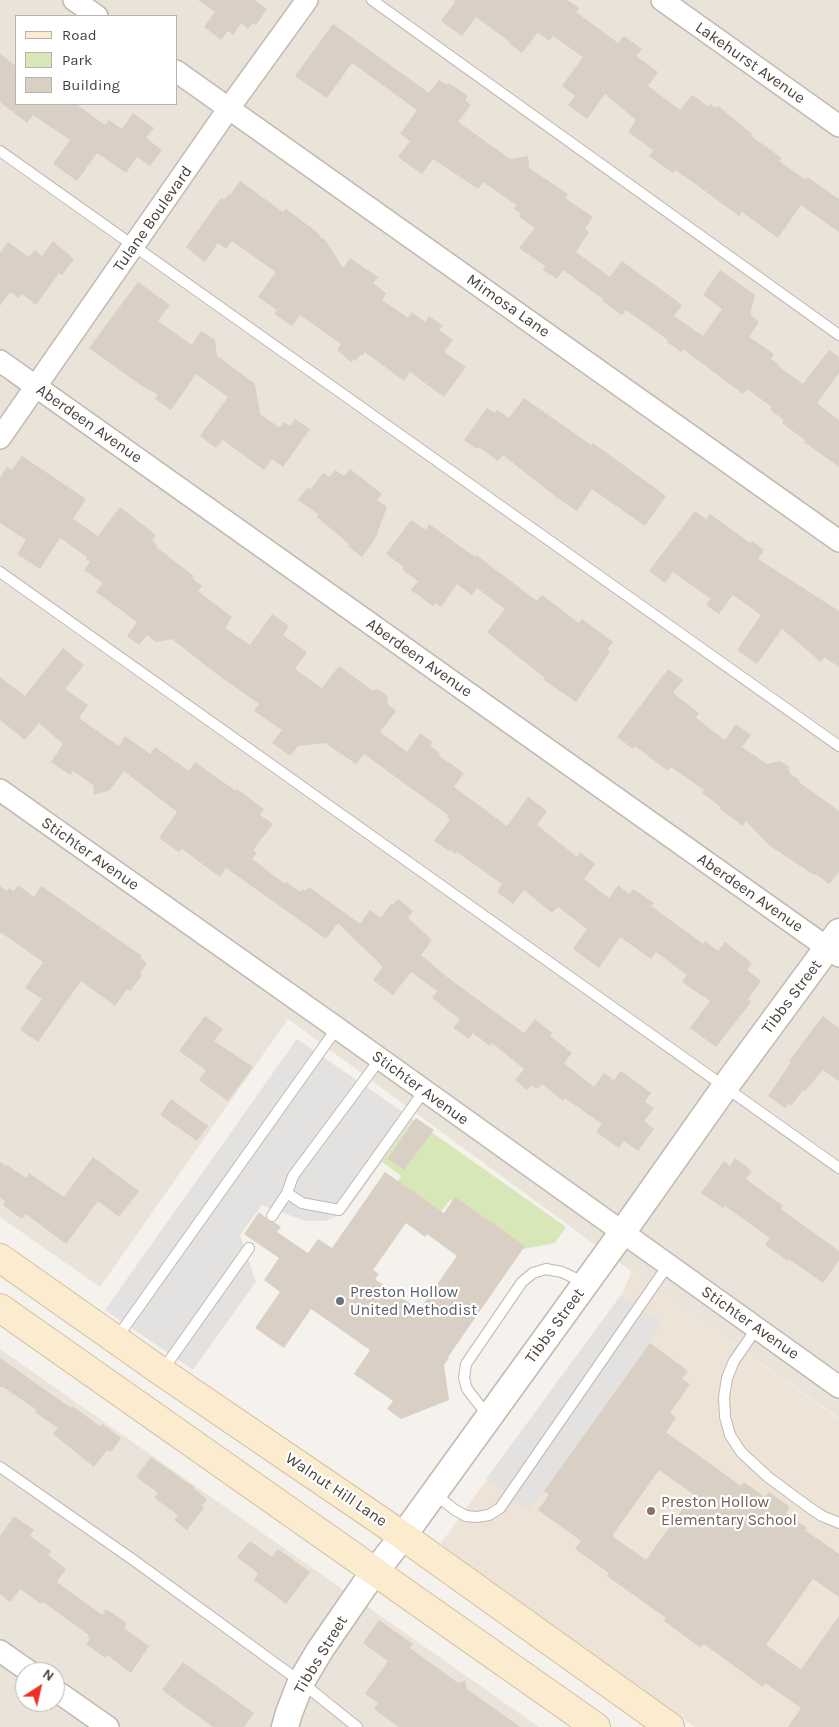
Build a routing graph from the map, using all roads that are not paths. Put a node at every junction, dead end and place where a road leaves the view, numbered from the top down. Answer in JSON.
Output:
{"nodes":[{"id":1,"x":74,"y":0,"type":"edge"},
{"id":2,"x":307,"y":0,"type":"edge"},
{"id":3,"x":372,"y":0,"type":"edge"},
{"id":4,"x":662,"y":0,"type":"edge"},
{"id":5,"x":96,"y":15,"type":"edge"},
{"id":6,"x":178,"y":72,"type":"edge"},
{"id":7,"x":230,"y":108,"type":"junction"},
{"id":8,"x":839,"y":126,"type":"edge"},
{"id":9,"x":0,"y":151,"type":"edge"},
{"id":10,"x":134,"y":245,"type":"junction"},
{"id":11,"x":839,"y":335,"type":"edge"},
{"id":12,"x":0,"y":360,"type":"edge"},
{"id":13,"x":37,"y":387,"type":"junction"},
{"id":14,"x":0,"y":438,"type":"edge"},
{"id":15,"x":839,"y":541,"type":"edge"},
{"id":16,"x":0,"y":572,"type":"edge"},
{"id":17,"x":839,"y":746,"type":"edge"},
{"id":18,"x":0,"y":790,"type":"edge"},
{"id":19,"x":835,"y":945,"type":"edge"},
{"id":20,"x":337,"y":1028,"type":"junction"},
{"id":21,"x":380,"y":1059,"type":"junction"},
{"id":22,"x":725,"y":1087,"type":"junction"},
{"id":23,"x":424,"y":1090,"type":"junction"},
{"id":24,"x":839,"y":1168,"type":"edge"},
{"id":25,"x":287,"y":1193,"type":"junction"},
{"id":26,"x":272,"y":1216,"type":"dead end"},
{"id":27,"x":622,"y":1233,"type":"junction"},
{"id":28,"x":249,"y":1248,"type":"dead end"},
{"id":29,"x":0,"y":1258,"type":"edge"},
{"id":30,"x":668,"y":1265,"type":"junction"},
{"id":31,"x":586,"y":1283,"type":"junction"},
{"id":32,"x":0,"y":1308,"type":"edge"},
{"id":33,"x":757,"y":1328,"type":"junction"},
{"id":34,"x":116,"y":1340,"type":"junction"},
{"id":35,"x":162,"y":1372,"type":"junction"},
{"id":36,"x":839,"y":1387,"type":"edge"},
{"id":37,"x":139,"y":1405,"type":"junction"},
{"id":38,"x":489,"y":1418,"type":"junction"},
{"id":39,"x":0,"y":1467,"type":"edge"},
{"id":40,"x":434,"y":1493,"type":"junction"},
{"id":41,"x":839,"y":1523,"type":"edge"},
{"id":42,"x":403,"y":1536,"type":"junction"},
{"id":43,"x":376,"y":1571,"type":"junction"},
{"id":44,"x":0,"y":1651,"type":"edge"},
{"id":45,"x":16,"y":1662,"type":"edge"},
{"id":46,"x":301,"y":1682,"type":"junction"},
{"id":47,"x":65,"y":1697,"type":"edge"},
{"id":48,"x":108,"y":1727,"type":"edge"},
{"id":49,"x":285,"y":1727,"type":"edge"},
{"id":50,"x":357,"y":1727,"type":"edge"},
{"id":51,"x":596,"y":1727,"type":"edge"},
{"id":52,"x":670,"y":1727,"type":"edge"}],
"edges":[{"from":1,"to":5,"type":"street"},
{"from":2,"to":7,"type":"street","name":"Tulane Boulevard"},
{"from":3,"to":11,"type":"lane"},
{"from":4,"to":8,"type":"street","name":"Lakehurst Avenue"},
{"from":6,"to":7,"type":"street","name":"Mimosa Lane"},
{"from":7,"to":10,"type":"street","name":"Tulane Boulevard"},
{"from":7,"to":15,"type":"street","name":"Mimosa Lane"},
{"from":9,"to":10,"type":"lane"},
{"from":10,"to":13,"type":"street","name":"Tulane Boulevard"},
{"from":10,"to":17,"type":"lane"},
{"from":12,"to":13,"type":"street","name":"Aberdeen Avenue"},
{"from":13,"to":14,"type":"street","name":"Tulane Boulevard"},
{"from":13,"to":19,"type":"street","name":"Aberdeen Avenue"},
{"from":16,"to":22,"type":"lane"},
{"from":18,"to":20,"type":"street","name":"Stichter Avenue"},
{"from":19,"to":22,"type":"street","name":"Tibbs Street"},
{"from":20,"to":21,"type":"street","name":"Stichter Avenue"},
{"from":20,"to":34,"type":"lane"},
{"from":21,"to":23,"type":"street","name":"Stichter Avenue"},
{"from":21,"to":25,"type":"lane"},
{"from":22,"to":24,"type":"lane"},
{"from":22,"to":27,"type":"street","name":"Tibbs Street"},
{"from":23,"to":25,"type":"lane"},
{"from":23,"to":27,"type":"street","name":"Stichter Avenue"},
{"from":25,"to":26,"type":"lane"},
{"from":27,"to":30,"type":"street","name":"Stichter Avenue"},
{"from":27,"to":31,"type":"street","name":"Tibbs Street"},
{"from":28,"to":35,"type":"lane"},
{"from":29,"to":34,"type":"main road","name":"Walnut Hill Lane"},
{"from":30,"to":33,"type":"street","name":"Stichter Avenue"},
{"from":30,"to":40,"type":"lane"},
{"from":31,"to":38,"type":"street","name":"Tibbs Street"},
{"from":31,"to":38,"type":"lane"},
{"from":32,"to":37,"type":"main road"},
{"from":33,"to":36,"type":"street","name":"Stichter Avenue"},
{"from":33,"to":41,"type":"lane"},
{"from":34,"to":35,"type":"main road","name":"Walnut Hill Lane"},
{"from":35,"to":37,"type":"main road"},
{"from":35,"to":42,"type":"main road","name":"Walnut Hill Lane"},
{"from":37,"to":43,"type":"main road"},
{"from":38,"to":40,"type":"street","name":"Tibbs Street"},
{"from":39,"to":46,"type":"lane"},
{"from":40,"to":42,"type":"street","name":"Tibbs Street"},
{"from":42,"to":43,"type":"street","name":"Tibbs Street"},
{"from":42,"to":52,"type":"main road","name":"Walnut Hill Lane"},
{"from":43,"to":46,"type":"street","name":"Tibbs Street"},
{"from":43,"to":51,"type":"main road"},
{"from":44,"to":45,"type":"street"},
{"from":46,"to":49,"type":"street","name":"Tibbs Street"},
{"from":46,"to":50,"type":"lane"},
{"from":47,"to":48,"type":"street"}]}
